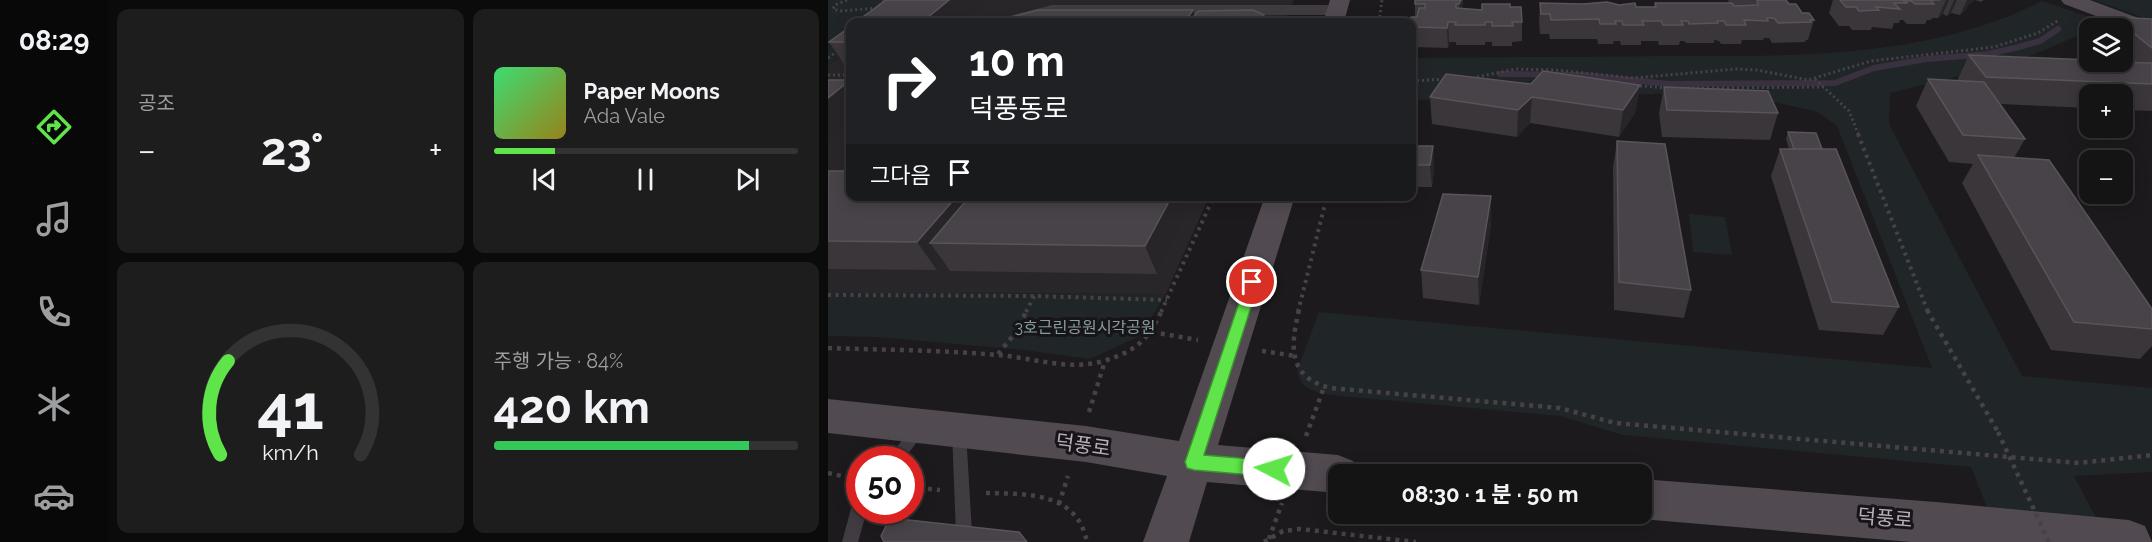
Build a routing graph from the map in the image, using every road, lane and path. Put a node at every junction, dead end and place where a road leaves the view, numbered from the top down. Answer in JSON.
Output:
{"nodes":[{"id":1,"x":847,"y":0,"type":"edge"},
{"id":2,"x":885,"y":0,"type":"edge"},
{"id":3,"x":1382,"y":0,"type":"edge"},
{"id":4,"x":2068,"y":7,"type":"edge"},
{"id":5,"x":877,"y":8,"type":"junction"},
{"id":6,"x":886,"y":8,"type":"edge"},
{"id":7,"x":1337,"y":11,"type":"edge"},
{"id":8,"x":1015,"y":18,"type":"edge"},
{"id":9,"x":1380,"y":18,"type":"edge"},
{"id":10,"x":2152,"y":30,"type":"edge"},
{"id":11,"x":843,"y":47,"type":"edge"},
{"id":12,"x":828,"y":58,"type":"edge"},
{"id":13,"x":828,"y":75,"type":"edge"},
{"id":14,"x":846,"y":75,"type":"edge"},
{"id":15,"x":1619,"y":76,"type":"junction"},
{"id":16,"x":1455,"y":78,"type":"edge"},
{"id":17,"x":1486,"y":79,"type":"edge"},
{"id":18,"x":1815,"y":79,"type":"junction"},
{"id":19,"x":1416,"y":81,"type":"edge"},
{"id":20,"x":1626,"y":86,"type":"edge"},
{"id":21,"x":1824,"y":87,"type":"junction"},
{"id":22,"x":1618,"y":88,"type":"edge"},
{"id":23,"x":1671,"y":88,"type":"edge"},
{"id":24,"x":1682,"y":88,"type":"edge"},
{"id":25,"x":1212,"y":201,"type":"edge"},
{"id":26,"x":1278,"y":201,"type":"edge"},
{"id":27,"x":1326,"y":201,"type":"edge"},
{"id":28,"x":828,"y":295,"type":"edge"},
{"id":29,"x":1034,"y":296,"type":"junction"},
{"id":30,"x":1167,"y":300,"type":"junction"},
{"id":31,"x":828,"y":348,"type":"edge"},
{"id":32,"x":998,"y":355,"type":"junction"},
{"id":33,"x":828,"y":416,"type":"edge"},
{"id":34,"x":940,"y":429,"type":"junction"},
{"id":35,"x":914,"y":446,"type":"edge"},
{"id":36,"x":2152,"y":455,"type":"edge"},
{"id":37,"x":1194,"y":462,"type":"junction"},
{"id":38,"x":828,"y":473,"type":"edge"},
{"id":39,"x":1328,"y":473,"type":"edge"},
{"id":40,"x":846,"y":477,"type":"edge"},
{"id":41,"x":1652,"y":500,"type":"edge"},
{"id":42,"x":1059,"y":504,"type":"dead end"},
{"id":43,"x":855,"y":524,"type":"edge"},
{"id":44,"x":964,"y":533,"type":"edge"},
{"id":45,"x":850,"y":542,"type":"edge"},
{"id":46,"x":1087,"y":542,"type":"edge"},
{"id":47,"x":1166,"y":542,"type":"edge"},
{"id":48,"x":1264,"y":542,"type":"edge"},
{"id":49,"x":1416,"y":542,"type":"edge"},
{"id":50,"x":2049,"y":542,"type":"edge"},
{"id":51,"x":2129,"y":542,"type":"edge"}],
"edges":[{"from":1,"to":5,"type":"path"},
{"from":2,"to":5,"type":"path"},
{"from":3,"to":9,"type":"path"},
{"from":4,"to":10,"type":"main road"},
{"from":4,"to":18,"type":"path"},
{"from":5,"to":6,"type":"path"},
{"from":7,"to":8,"type":"street"},
{"from":11,"to":12,"type":"path"},
{"from":13,"to":14,"type":"path"},
{"from":15,"to":17,"type":"path"},
{"from":15,"to":18,"type":"path"},
{"from":15,"to":22,"type":"path"},
{"from":16,"to":19,"type":"path"},
{"from":18,"to":21,"type":"path"},
{"from":20,"to":23,"type":"path"},
{"from":21,"to":24,"type":"path"},
{"from":21,"to":50,"type":"path","bridge":true},
{"from":25,"to":30,"type":"path"},
{"from":26,"to":37,"type":"main road"},
{"from":27,"to":36,"type":"path"},
{"from":28,"to":29,"type":"path"},
{"from":29,"to":30,"type":"path"},
{"from":29,"to":32,"type":"path"},
{"from":30,"to":32,"type":"path"},
{"from":31,"to":32,"type":"path"},
{"from":33,"to":34,"type":"main road","name":"덕풍로"},
{"from":34,"to":35,"type":"lane"},
{"from":34,"to":37,"type":"main road","name":"덕풍로"},
{"from":34,"to":44,"type":"lane"},
{"from":37,"to":39,"type":"main road","name":"덕풍로"},
{"from":37,"to":47,"type":"main road"},
{"from":38,"to":40,"type":"path"},
{"from":41,"to":51,"type":"main road","name":"덕풍로"},
{"from":42,"to":46,"type":"path"},
{"from":43,"to":45,"type":"lane"},
{"from":48,"to":49,"type":"path"}]}
